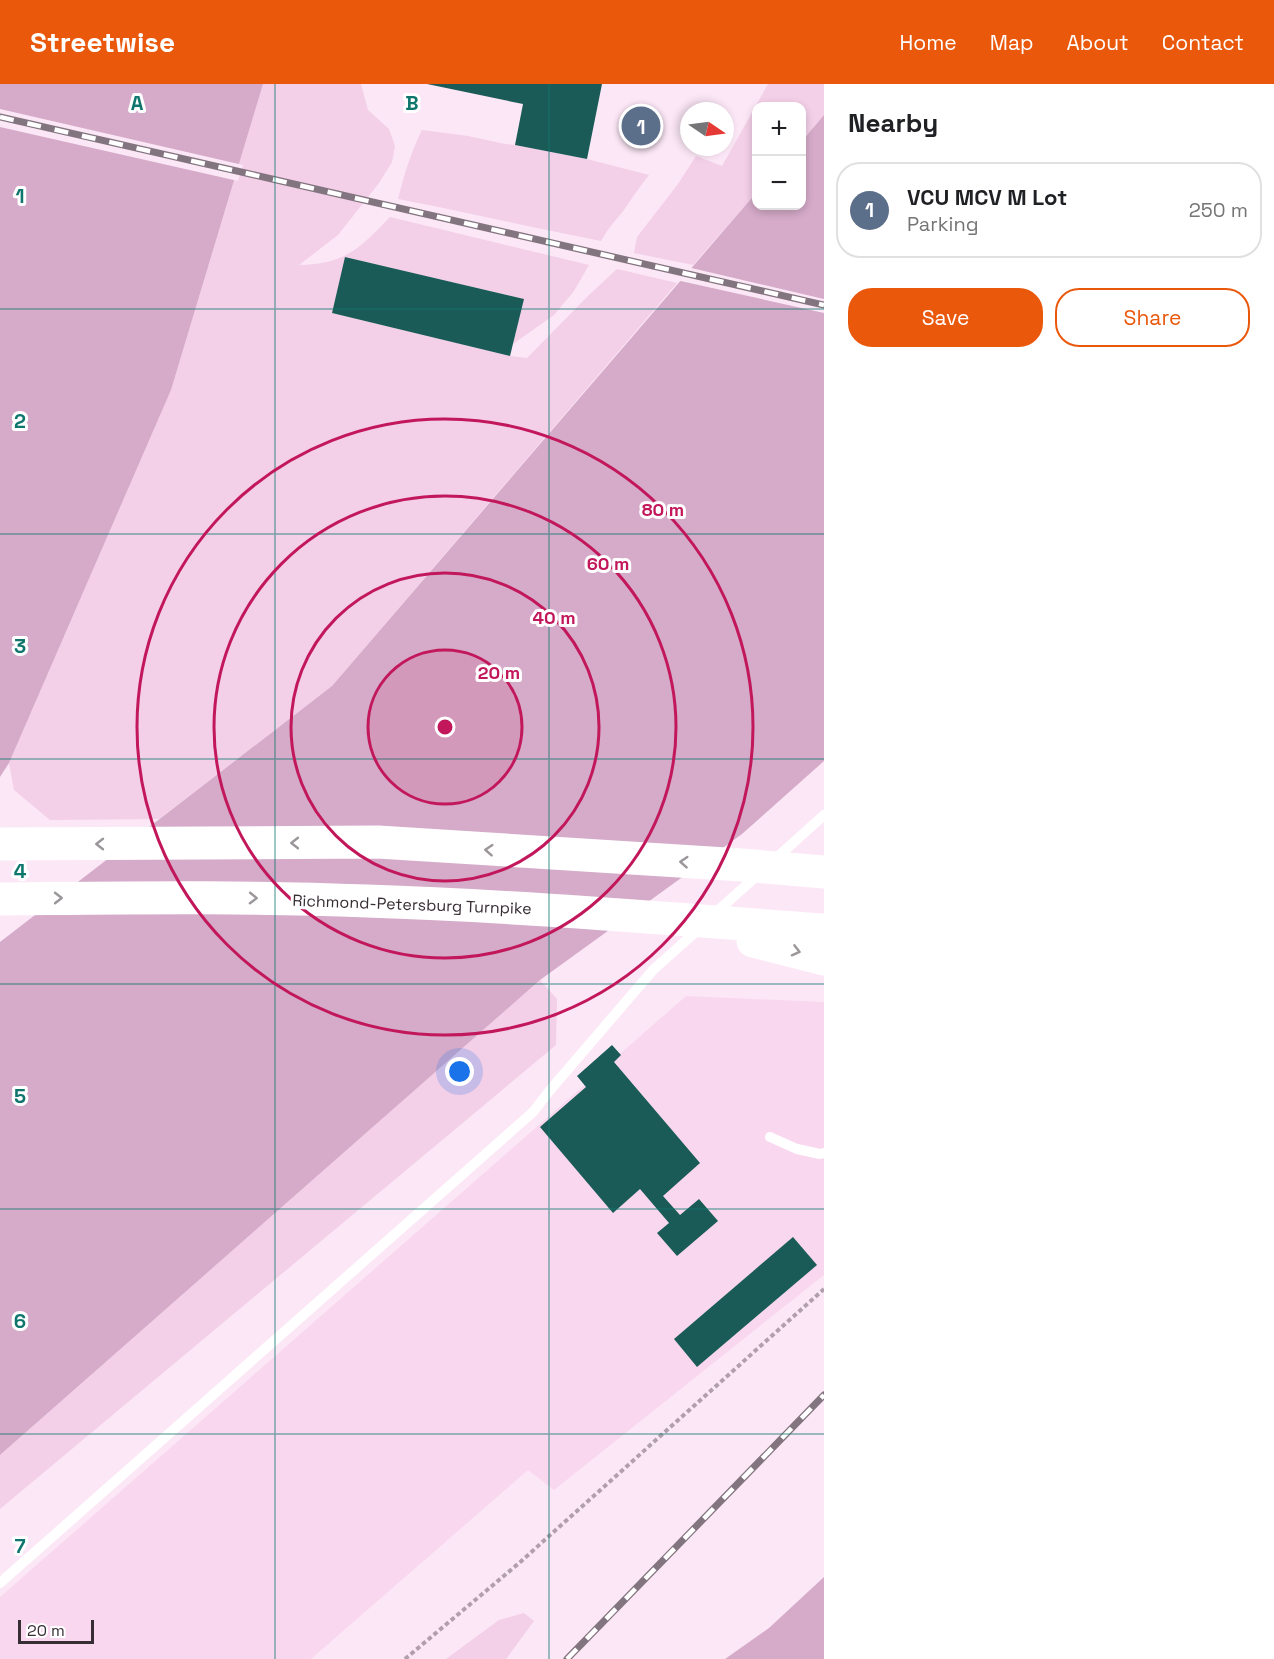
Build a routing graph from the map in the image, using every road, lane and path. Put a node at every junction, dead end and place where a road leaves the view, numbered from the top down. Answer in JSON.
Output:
{"nodes":[{"id":1,"x":824,"y":814,"type":"edge"},
{"id":2,"x":0,"y":844,"type":"edge"},
{"id":3,"x":824,"y":872,"type":"edge"},
{"id":4,"x":0,"y":899,"type":"edge"},
{"id":5,"x":594,"y":913,"type":"junction"},
{"id":6,"x":824,"y":930,"type":"edge"},
{"id":7,"x":824,"y":959,"type":"edge"},
{"id":8,"x":770,"y":1137,"type":"dead end"},
{"id":9,"x":824,"y":1153,"type":"edge"},
{"id":10,"x":824,"y":1289,"type":"edge"},
{"id":11,"x":0,"y":1583,"type":"edge"},
{"id":12,"x":405,"y":1659,"type":"edge"}],
"edges":[{"from":1,"to":11,"type":"lane"},
{"from":3,"to":2,"type":"highway","one_way":true},
{"from":4,"to":5,"type":"highway","name":"Richmond-Petersburg Turnpike","one_way":true},
{"from":5,"to":6,"type":"highway","name":"Richmond-Petersburg Turnpike"},
{"from":5,"to":7,"type":"highway","one_way":true},
{"from":8,"to":9,"type":"lane"},
{"from":10,"to":12,"type":"path"}]}
